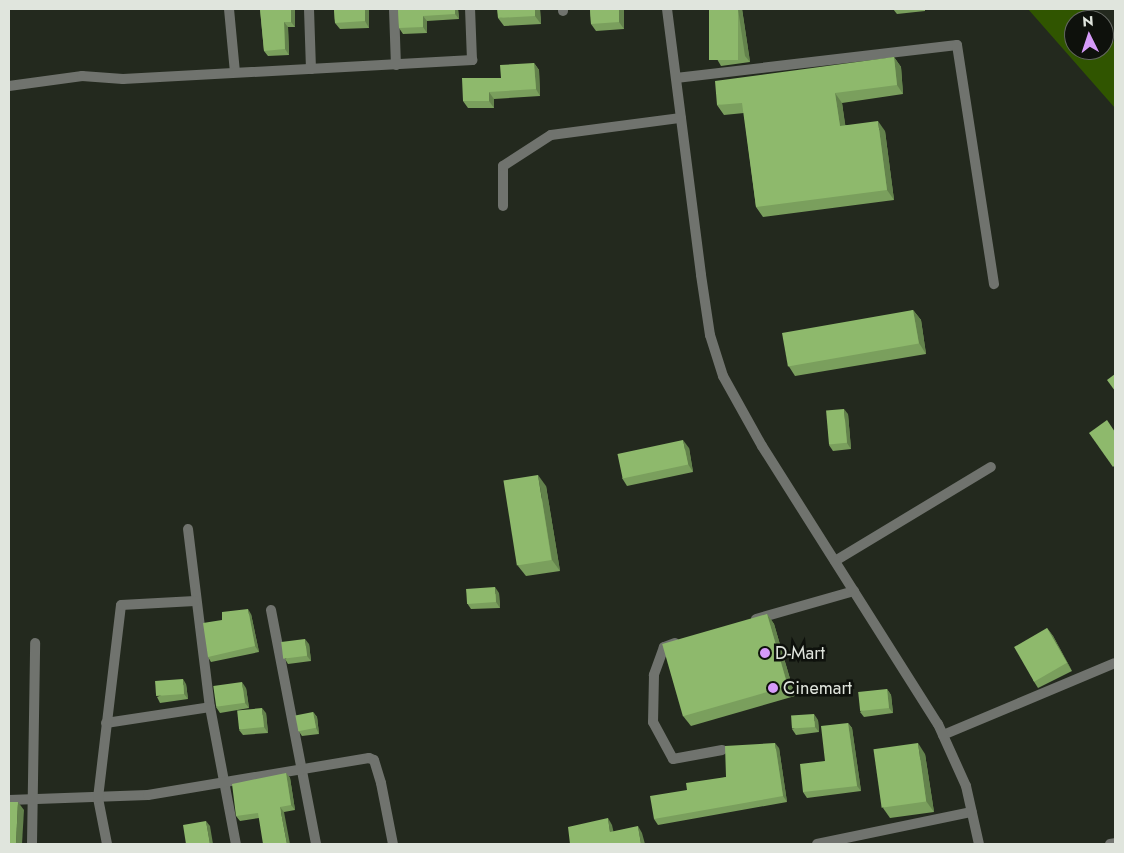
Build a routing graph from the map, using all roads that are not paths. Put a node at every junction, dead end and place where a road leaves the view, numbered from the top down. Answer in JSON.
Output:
{"nodes":[{"id":1,"x":229,"y":9,"type":"edge"},
{"id":2,"x":309,"y":9,"type":"edge"},
{"id":3,"x":394,"y":9,"type":"edge"},
{"id":4,"x":470,"y":9,"type":"edge"},
{"id":5,"x":667,"y":9,"type":"edge"},
{"id":6,"x":396,"y":65,"type":"junction"},
{"id":7,"x":311,"y":69,"type":"junction"},
{"id":8,"x":235,"y":72,"type":"junction"},
{"id":9,"x":676,"y":78,"type":"junction"},
{"id":10,"x":9,"y":86,"type":"edge"},
{"id":11,"x":681,"y":118,"type":"junction"},
{"id":12,"x":503,"y":206,"type":"dead end"},
{"id":13,"x":994,"y":284,"type":"dead end"},
{"id":14,"x":991,"y":466,"type":"dead end"},
{"id":15,"x":188,"y":529,"type":"dead end"},
{"id":16,"x":835,"y":561,"type":"junction"},
{"id":17,"x":854,"y":590,"type":"junction"},
{"id":18,"x":195,"y":602,"type":"junction"},
{"id":19,"x":271,"y":610,"type":"dead end"},
{"id":20,"x":740,"y":624,"type":"edge"},
{"id":21,"x":683,"y":641,"type":"edge"},
{"id":22,"x":35,"y":643,"type":"dead end"},
{"id":23,"x":1115,"y":663,"type":"edge"},
{"id":24,"x":210,"y":707,"type":"junction"},
{"id":25,"x":106,"y":723,"type":"junction"},
{"id":26,"x":943,"y":735,"type":"junction"},
{"id":27,"x":722,"y":750,"type":"dead end"},
{"id":28,"x":302,"y":768,"type":"junction"},
{"id":29,"x":227,"y":783,"type":"junction"},
{"id":30,"x":98,"y":798,"type":"junction"},
{"id":31,"x":9,"y":800,"type":"edge"},
{"id":32,"x":34,"y":802,"type":"junction"},
{"id":33,"x":972,"y":812,"type":"junction"},
{"id":34,"x":1115,"y":843,"type":"edge"},
{"id":35,"x":32,"y":844,"type":"edge"},
{"id":36,"x":106,"y":844,"type":"edge"},
{"id":37,"x":236,"y":844,"type":"edge"},
{"id":38,"x":316,"y":844,"type":"edge"},
{"id":39,"x":393,"y":844,"type":"edge"},
{"id":40,"x":817,"y":844,"type":"edge"},
{"id":41,"x":979,"y":844,"type":"edge"},
{"id":42,"x":1110,"y":844,"type":"edge"}],
"edges":[{"from":1,"to":8,"type":"street"},
{"from":2,"to":7,"type":"street"},
{"from":3,"to":6,"type":"street"},
{"from":4,"to":6,"type":"street"},
{"from":5,"to":9,"type":"street"},
{"from":6,"to":7,"type":"street"},
{"from":7,"to":8,"type":"street"},
{"from":8,"to":10,"type":"street"},
{"from":9,"to":11,"type":"street"},
{"from":9,"to":13,"type":"street"},
{"from":11,"to":12,"type":"street"},
{"from":11,"to":16,"type":"street"},
{"from":14,"to":16,"type":"street"},
{"from":15,"to":18,"type":"street"},
{"from":16,"to":17,"type":"street"},
{"from":17,"to":20,"type":"street"},
{"from":17,"to":26,"type":"street"},
{"from":18,"to":24,"type":"street"},
{"from":18,"to":25,"type":"street"},
{"from":19,"to":28,"type":"street"},
{"from":21,"to":27,"type":"street"},
{"from":22,"to":32,"type":"street"},
{"from":23,"to":26,"type":"street"},
{"from":24,"to":25,"type":"street"},
{"from":24,"to":29,"type":"street"},
{"from":25,"to":30,"type":"street"},
{"from":26,"to":33,"type":"street"},
{"from":28,"to":29,"type":"street"},
{"from":28,"to":38,"type":"street"},
{"from":28,"to":39,"type":"street"},
{"from":29,"to":30,"type":"street"},
{"from":29,"to":37,"type":"street"},
{"from":30,"to":32,"type":"street"},
{"from":30,"to":36,"type":"street"},
{"from":31,"to":32,"type":"street"},
{"from":32,"to":35,"type":"street"},
{"from":33,"to":40,"type":"street"},
{"from":33,"to":41,"type":"street"},
{"from":34,"to":42,"type":"street"}]}
